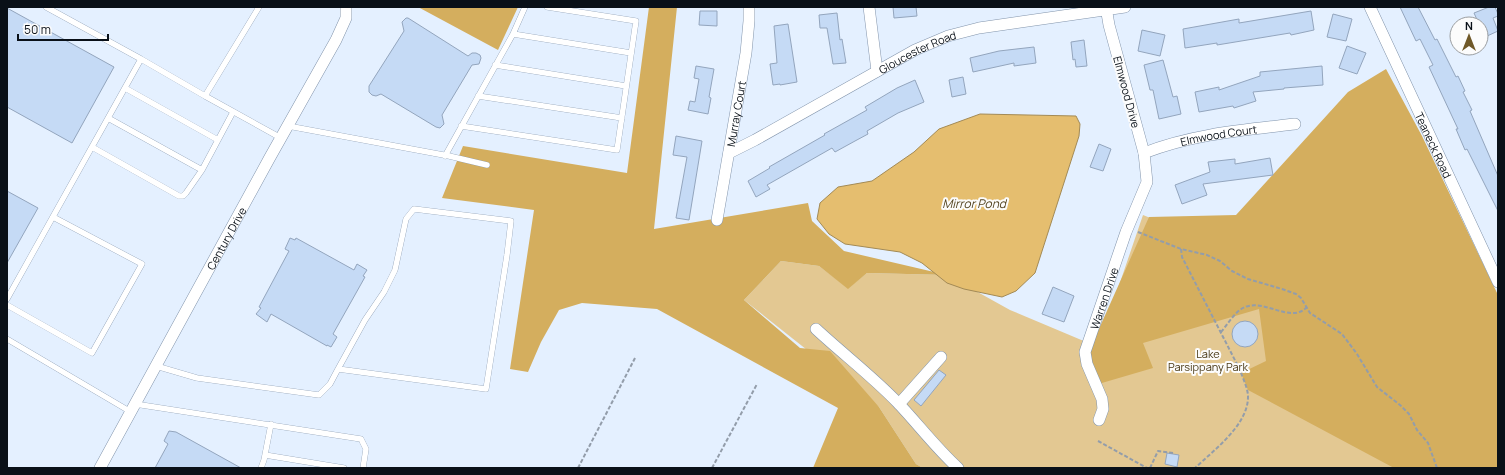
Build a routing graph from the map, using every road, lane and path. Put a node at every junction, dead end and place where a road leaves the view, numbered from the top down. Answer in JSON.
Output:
{"nodes":[{"id":1,"x":46,"y":7,"type":"edge"},
{"id":2,"x":259,"y":7,"type":"edge"},
{"id":3,"x":346,"y":7,"type":"edge"},
{"id":4,"x":525,"y":7,"type":"edge"},
{"id":5,"x":547,"y":7,"type":"edge"},
{"id":6,"x":749,"y":7,"type":"edge"},
{"id":7,"x":869,"y":7,"type":"edge"},
{"id":8,"x":1125,"y":7,"type":"edge"},
{"id":9,"x":1370,"y":7,"type":"edge"},
{"id":10,"x":1106,"y":8,"type":"edge"},
{"id":11,"x":513,"y":34,"type":"junction"},
{"id":12,"x":631,"y":53,"type":"junction"},
{"id":13,"x":141,"y":59,"type":"junction"},
{"id":14,"x":495,"y":65,"type":"junction"},
{"id":15,"x":877,"y":71,"type":"junction"},
{"id":16,"x":626,"y":86,"type":"junction"},
{"id":17,"x":125,"y":88,"type":"junction"},
{"id":18,"x":205,"y":96,"type":"junction"},
{"id":19,"x":478,"y":96,"type":"junction"},
{"id":20,"x":233,"y":112,"type":"junction"},
{"id":21,"x":108,"y":118,"type":"junction"},
{"id":22,"x":622,"y":118,"type":"junction"},
{"id":23,"x":1295,"y":124,"type":"dead end"},
{"id":24,"x":287,"y":126,"type":"junction"},
{"id":25,"x":461,"y":126,"type":"junction"},
{"id":26,"x":280,"y":138,"type":"junction"},
{"id":27,"x":218,"y":140,"type":"junction"},
{"id":28,"x":92,"y":147,"type":"junction"},
{"id":29,"x":729,"y":153,"type":"junction"},
{"id":30,"x":1144,"y":153,"type":"junction"},
{"id":31,"x":445,"y":156,"type":"junction"},
{"id":32,"x":487,"y":165,"type":"dead end"},
{"id":33,"x":202,"y":170,"type":"junction"},
{"id":34,"x":1147,"y":178,"type":"joint"},
{"id":35,"x":53,"y":217,"type":"junction"},
{"id":36,"x":718,"y":220,"type":"dead end"},
{"id":37,"x":1128,"y":228,"type":"junction"},
{"id":38,"x":1181,"y":249,"type":"junction"},
{"id":39,"x":1498,"y":282,"type":"edge"},
{"id":40,"x":7,"y":299,"type":"edge"},
{"id":41,"x":7,"y":305,"type":"edge"},
{"id":42,"x":1306,"y":308,"type":"junction"},
{"id":43,"x":816,"y":329,"type":"dead end"},
{"id":44,"x":1221,"y":332,"type":"junction"},
{"id":45,"x":7,"y":339,"type":"edge"},
{"id":46,"x":941,"y":357,"type":"dead end"},
{"id":47,"x":636,"y":358,"type":"dead end"},
{"id":48,"x":156,"y":366,"type":"junction"},
{"id":49,"x":338,"y":369,"type":"junction"},
{"id":50,"x":757,"y":384,"type":"dead end"},
{"id":51,"x":899,"y":404,"type":"junction"},
{"id":52,"x":133,"y":408,"type":"junction"},
{"id":53,"x":1099,"y":420,"type":"dead end"},
{"id":54,"x":270,"y":424,"type":"junction"},
{"id":55,"x":1098,"y":441,"type":"dead end"},
{"id":56,"x":1173,"y":453,"type":"dead end"},
{"id":57,"x":265,"y":455,"type":"junction"},
{"id":58,"x":100,"y":468,"type":"edge"},
{"id":59,"x":261,"y":468,"type":"edge"},
{"id":60,"x":344,"y":468,"type":"edge"},
{"id":61,"x":363,"y":468,"type":"edge"},
{"id":62,"x":578,"y":468,"type":"edge"},
{"id":63,"x":712,"y":468,"type":"edge"},
{"id":64,"x":958,"y":468,"type":"edge"},
{"id":65,"x":1148,"y":468,"type":"edge"},
{"id":66,"x":1195,"y":468,"type":"edge"},
{"id":67,"x":1437,"y":468,"type":"edge"}],
"edges":[{"from":1,"to":13,"type":"lane"},
{"from":2,"to":18,"type":"lane"},
{"from":3,"to":24,"type":"street","name":"Century Drive"},
{"from":4,"to":11,"type":"lane"},
{"from":5,"to":12,"type":"lane"},
{"from":6,"to":29,"type":"street","name":"Murray Court"},
{"from":7,"to":15,"type":"street"},
{"from":8,"to":10,"type":"street","name":"Gloucester Road"},
{"from":9,"to":39,"type":"street","name":"Teaneck Road"},
{"from":10,"to":15,"type":"street","name":"Gloucester Road"},
{"from":10,"to":30,"type":"street","name":"Elmwood Drive"},
{"from":11,"to":12,"type":"lane"},
{"from":11,"to":14,"type":"lane"},
{"from":12,"to":16,"type":"lane"},
{"from":13,"to":17,"type":"lane"},
{"from":13,"to":18,"type":"lane"},
{"from":14,"to":16,"type":"lane"},
{"from":14,"to":19,"type":"lane"},
{"from":15,"to":29,"type":"street","name":"Gloucester Road"},
{"from":16,"to":22,"type":"lane"},
{"from":17,"to":21,"type":"lane"},
{"from":17,"to":27,"type":"lane"},
{"from":18,"to":20,"type":"lane"},
{"from":19,"to":22,"type":"lane"},
{"from":19,"to":25,"type":"lane"},
{"from":20,"to":26,"type":"lane"},
{"from":20,"to":27,"type":"lane"},
{"from":21,"to":28,"type":"lane"},
{"from":21,"to":33,"type":"lane"},
{"from":22,"to":25,"type":"lane"},
{"from":23,"to":30,"type":"street","name":"Elmwood Court"},
{"from":24,"to":26,"type":"street","name":"Century Drive"},
{"from":24,"to":31,"type":"lane"},
{"from":25,"to":31,"type":"lane"},
{"from":26,"to":48,"type":"street","name":"Century Drive"},
{"from":27,"to":33,"type":"lane"},
{"from":28,"to":33,"type":"lane"},
{"from":28,"to":35,"type":"lane"},
{"from":29,"to":36,"type":"street","name":"Murray Court"},
{"from":30,"to":34,"type":"street","name":"Elmwood Drive"},
{"from":31,"to":32,"type":"lane"},
{"from":34,"to":37,"type":"street","name":"Warren Drive"},
{"from":35,"to":40,"type":"lane"},
{"from":35,"to":41,"type":"lane"},
{"from":37,"to":38,"type":"path"},
{"from":37,"to":53,"type":"street","name":"Warren Drive"},
{"from":38,"to":42,"type":"path"},
{"from":38,"to":44,"type":"path"},
{"from":42,"to":44,"type":"path"},
{"from":42,"to":67,"type":"path"},
{"from":43,"to":51,"type":"street"},
{"from":44,"to":66,"type":"path"},
{"from":45,"to":52,"type":"lane"},
{"from":46,"to":51,"type":"street"},
{"from":47,"to":62,"type":"path"},
{"from":48,"to":49,"type":"lane"},
{"from":48,"to":52,"type":"street","name":"Century Drive"},
{"from":49,"to":49,"type":"lane"},
{"from":50,"to":63,"type":"path"},
{"from":51,"to":64,"type":"street"},
{"from":52,"to":54,"type":"lane"},
{"from":52,"to":58,"type":"street","name":"Century Drive"},
{"from":54,"to":57,"type":"lane"},
{"from":54,"to":61,"type":"lane"},
{"from":55,"to":65,"type":"path"},
{"from":56,"to":65,"type":"path"},
{"from":57,"to":59,"type":"lane"},
{"from":57,"to":60,"type":"lane"}]}
